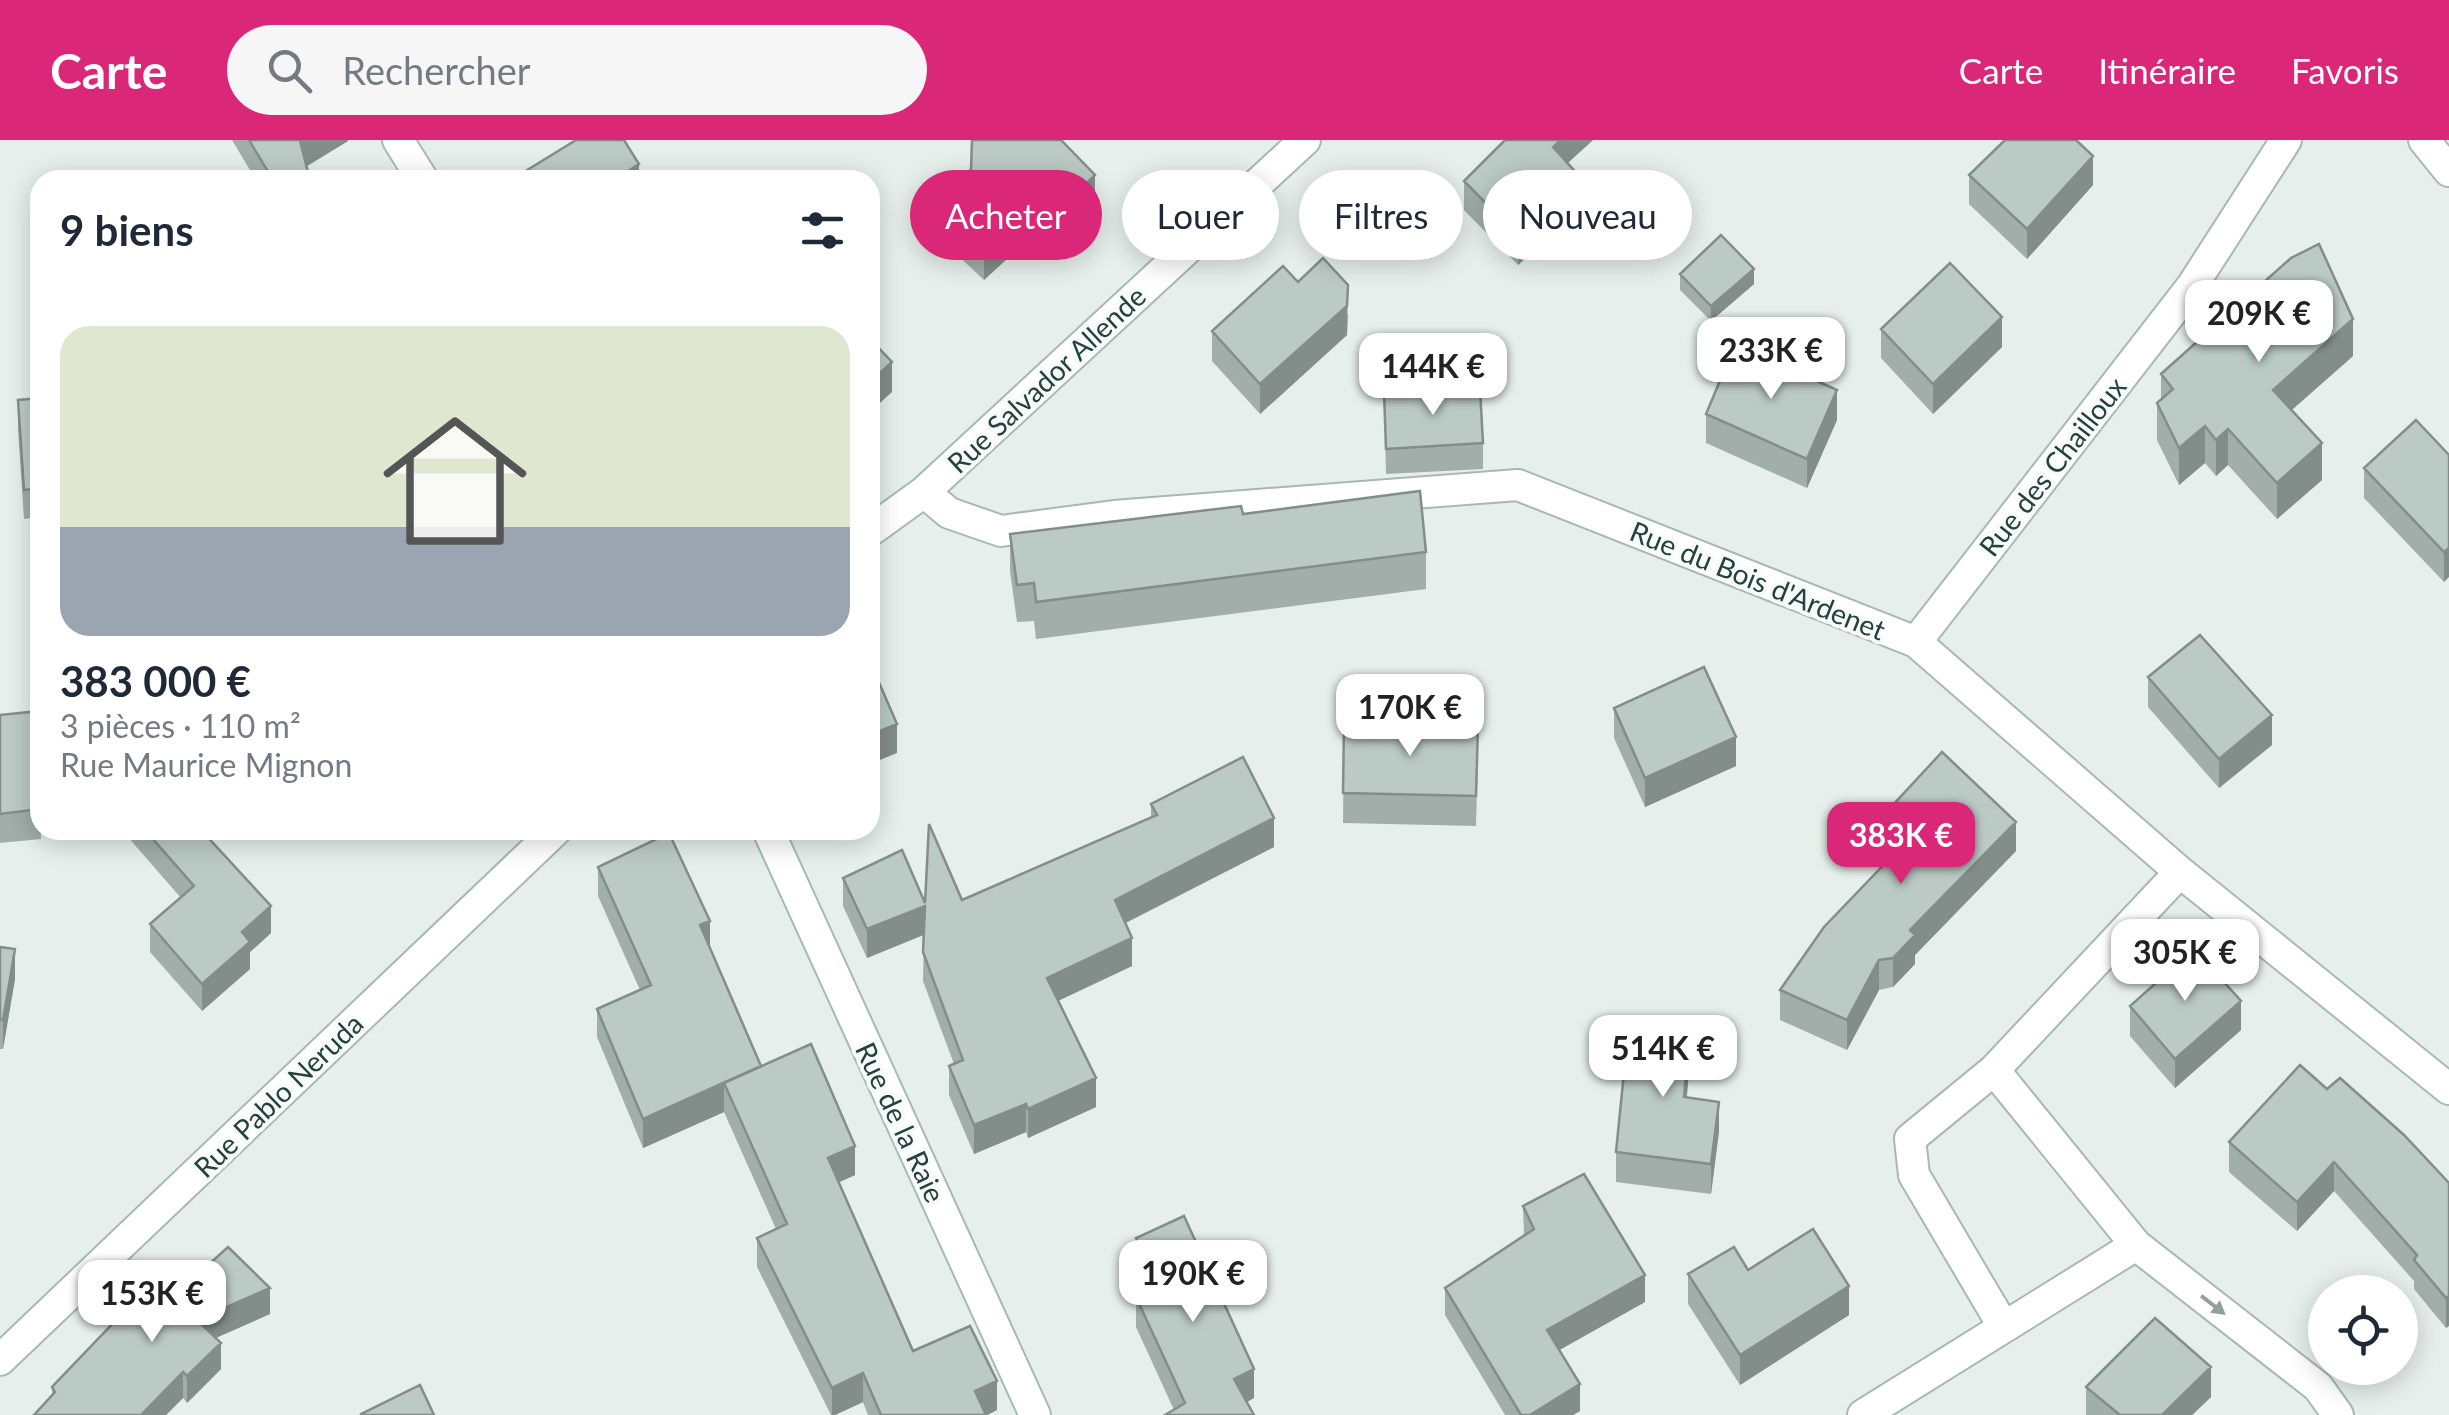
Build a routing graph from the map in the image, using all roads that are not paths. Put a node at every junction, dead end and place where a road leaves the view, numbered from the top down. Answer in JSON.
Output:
{"nodes":[{"id":1,"x":398,"y":140,"type":"edge"},
{"id":2,"x":1305,"y":140,"type":"edge"},
{"id":3,"x":2286,"y":140,"type":"edge"},
{"id":4,"x":2424,"y":140,"type":"edge"},
{"id":5,"x":417,"y":170,"type":"edge"},
{"id":6,"x":2449,"y":172,"type":"edge"},
{"id":7,"x":924,"y":492,"type":"junction"},
{"id":8,"x":880,"y":524,"type":"edge"},
{"id":9,"x":1916,"y":642,"type":"junction"},
{"id":10,"x":546,"y":840,"type":"edge"},
{"id":11,"x":773,"y":840,"type":"edge"},
{"id":12,"x":2180,"y":872,"type":"junction"},
{"id":13,"x":1994,"y":1070,"type":"junction"},
{"id":14,"x":2449,"y":1089,"type":"edge"},
{"id":15,"x":2136,"y":1246,"type":"junction"},
{"id":16,"x":2002,"y":1324,"type":"junction"},
{"id":17,"x":0,"y":1360,"type":"edge"},
{"id":18,"x":1035,"y":1415,"type":"edge"},
{"id":19,"x":1863,"y":1415,"type":"edge"},
{"id":20,"x":2338,"y":1415,"type":"edge"}],
"edges":[{"from":1,"to":5,"type":"street"},
{"from":2,"to":7,"type":"street","name":"Rue Salvador Allende"},
{"from":3,"to":9,"type":"street","name":"Rue des Chailloux"},
{"from":4,"to":6,"type":"street"},
{"from":7,"to":8,"type":"street","name":"Rue Salvador Allende"},
{"from":7,"to":9,"type":"street","name":"Rue du Bois d'Ardenet"},
{"from":9,"to":12,"type":"street","name":"Rue du Bois d'Ardenet"},
{"from":10,"to":17,"type":"street","name":"Rue Pablo Neruda"},
{"from":11,"to":18,"type":"street","name":"Rue de la Raie"},
{"from":12,"to":13,"type":"street"},
{"from":12,"to":14,"type":"street","name":"Rue du Bois d'Ardenet"},
{"from":13,"to":15,"type":"street"},
{"from":13,"to":16,"type":"street"},
{"from":15,"to":16,"type":"street"},
{"from":15,"to":20,"type":"street","one_way":true},
{"from":16,"to":19,"type":"street"}]}
